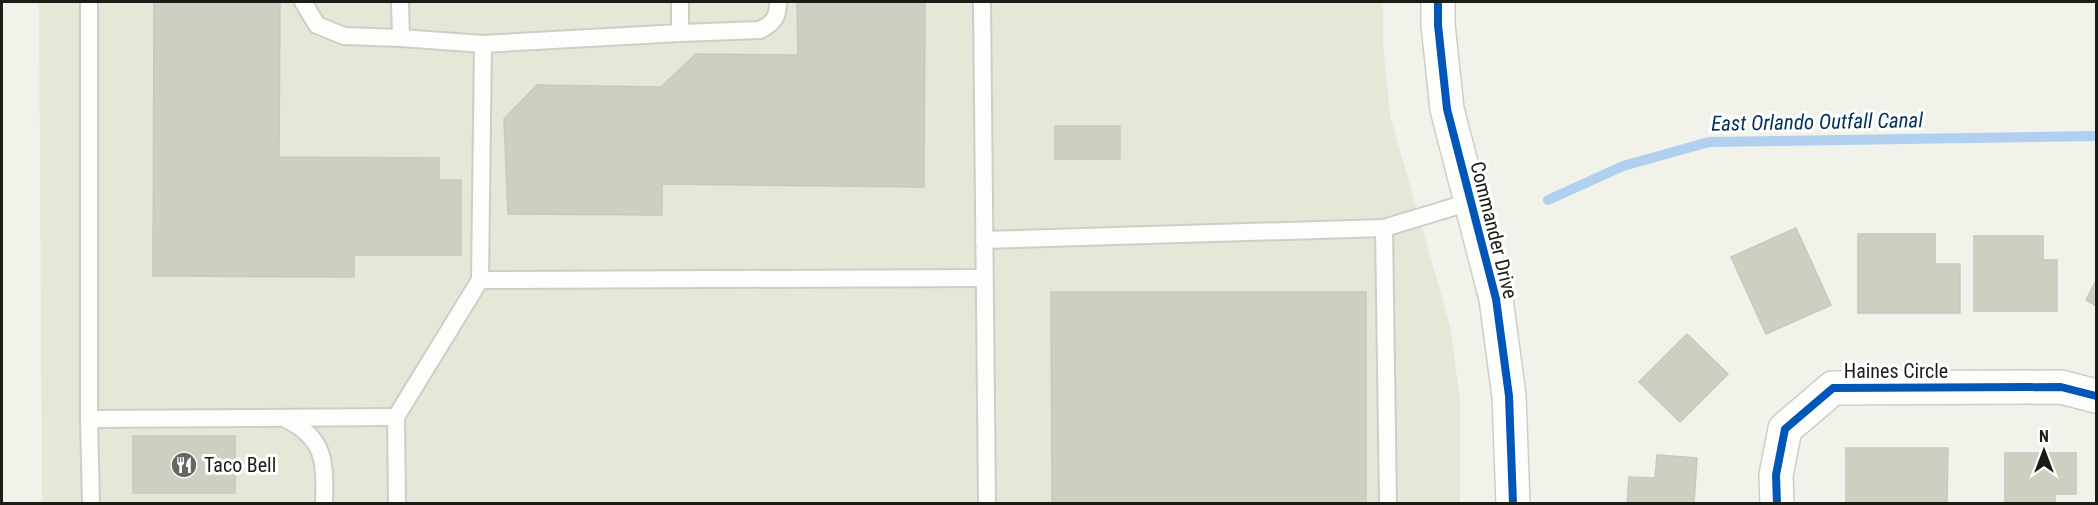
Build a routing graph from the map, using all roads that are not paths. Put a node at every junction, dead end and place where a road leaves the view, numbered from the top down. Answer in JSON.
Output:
{"nodes":[{"id":1,"x":89,"y":2,"type":"edge"},
{"id":2,"x":303,"y":2,"type":"edge"},
{"id":3,"x":400,"y":2,"type":"edge"},
{"id":4,"x":680,"y":2,"type":"edge"},
{"id":5,"x":778,"y":2,"type":"edge"},
{"id":6,"x":982,"y":2,"type":"edge"},
{"id":7,"x":1438,"y":2,"type":"edge"},
{"id":8,"x":680,"y":33,"type":"junction"},
{"id":9,"x":401,"y":38,"type":"junction"},
{"id":10,"x":483,"y":44,"type":"junction"},
{"id":11,"x":1470,"y":202,"type":"junction"},
{"id":12,"x":1384,"y":228,"type":"junction"},
{"id":13,"x":984,"y":240,"type":"junction"},
{"id":14,"x":984,"y":278,"type":"junction"},
{"id":15,"x":480,"y":280,"type":"junction"},
{"id":16,"x":2097,"y":396,"type":"edge"},
{"id":17,"x":396,"y":417,"type":"junction"},
{"id":18,"x":285,"y":418,"type":"junction"},
{"id":19,"x":89,"y":419,"type":"junction"},
{"id":20,"x":92,"y":504,"type":"edge"},
{"id":21,"x":324,"y":504,"type":"edge"},
{"id":22,"x":397,"y":504,"type":"edge"},
{"id":23,"x":987,"y":504,"type":"edge"},
{"id":24,"x":1388,"y":504,"type":"edge"},
{"id":25,"x":1513,"y":504,"type":"edge"},
{"id":26,"x":1777,"y":504,"type":"edge"}],
"edges":[{"from":1,"to":19,"type":"lane"},
{"from":2,"to":9,"type":"lane"},
{"from":3,"to":9,"type":"lane"},
{"from":4,"to":8,"type":"lane"},
{"from":5,"to":8,"type":"lane"},
{"from":6,"to":13,"type":"lane"},
{"from":7,"to":11,"type":"street","name":"Commander Drive"},
{"from":8,"to":10,"type":"lane"},
{"from":9,"to":10,"type":"lane"},
{"from":10,"to":15,"type":"lane"},
{"from":11,"to":12,"type":"lane"},
{"from":11,"to":25,"type":"street","name":"Commander Drive"},
{"from":12,"to":13,"type":"lane"},
{"from":12,"to":24,"type":"lane"},
{"from":13,"to":14,"type":"lane"},
{"from":14,"to":15,"type":"lane"},
{"from":14,"to":23,"type":"lane"},
{"from":15,"to":17,"type":"lane"},
{"from":16,"to":26,"type":"street","name":"Haines Circle"},
{"from":17,"to":18,"type":"lane"},
{"from":17,"to":22,"type":"lane"},
{"from":18,"to":19,"type":"lane"},
{"from":18,"to":21,"type":"lane"},
{"from":19,"to":20,"type":"lane"}]}
